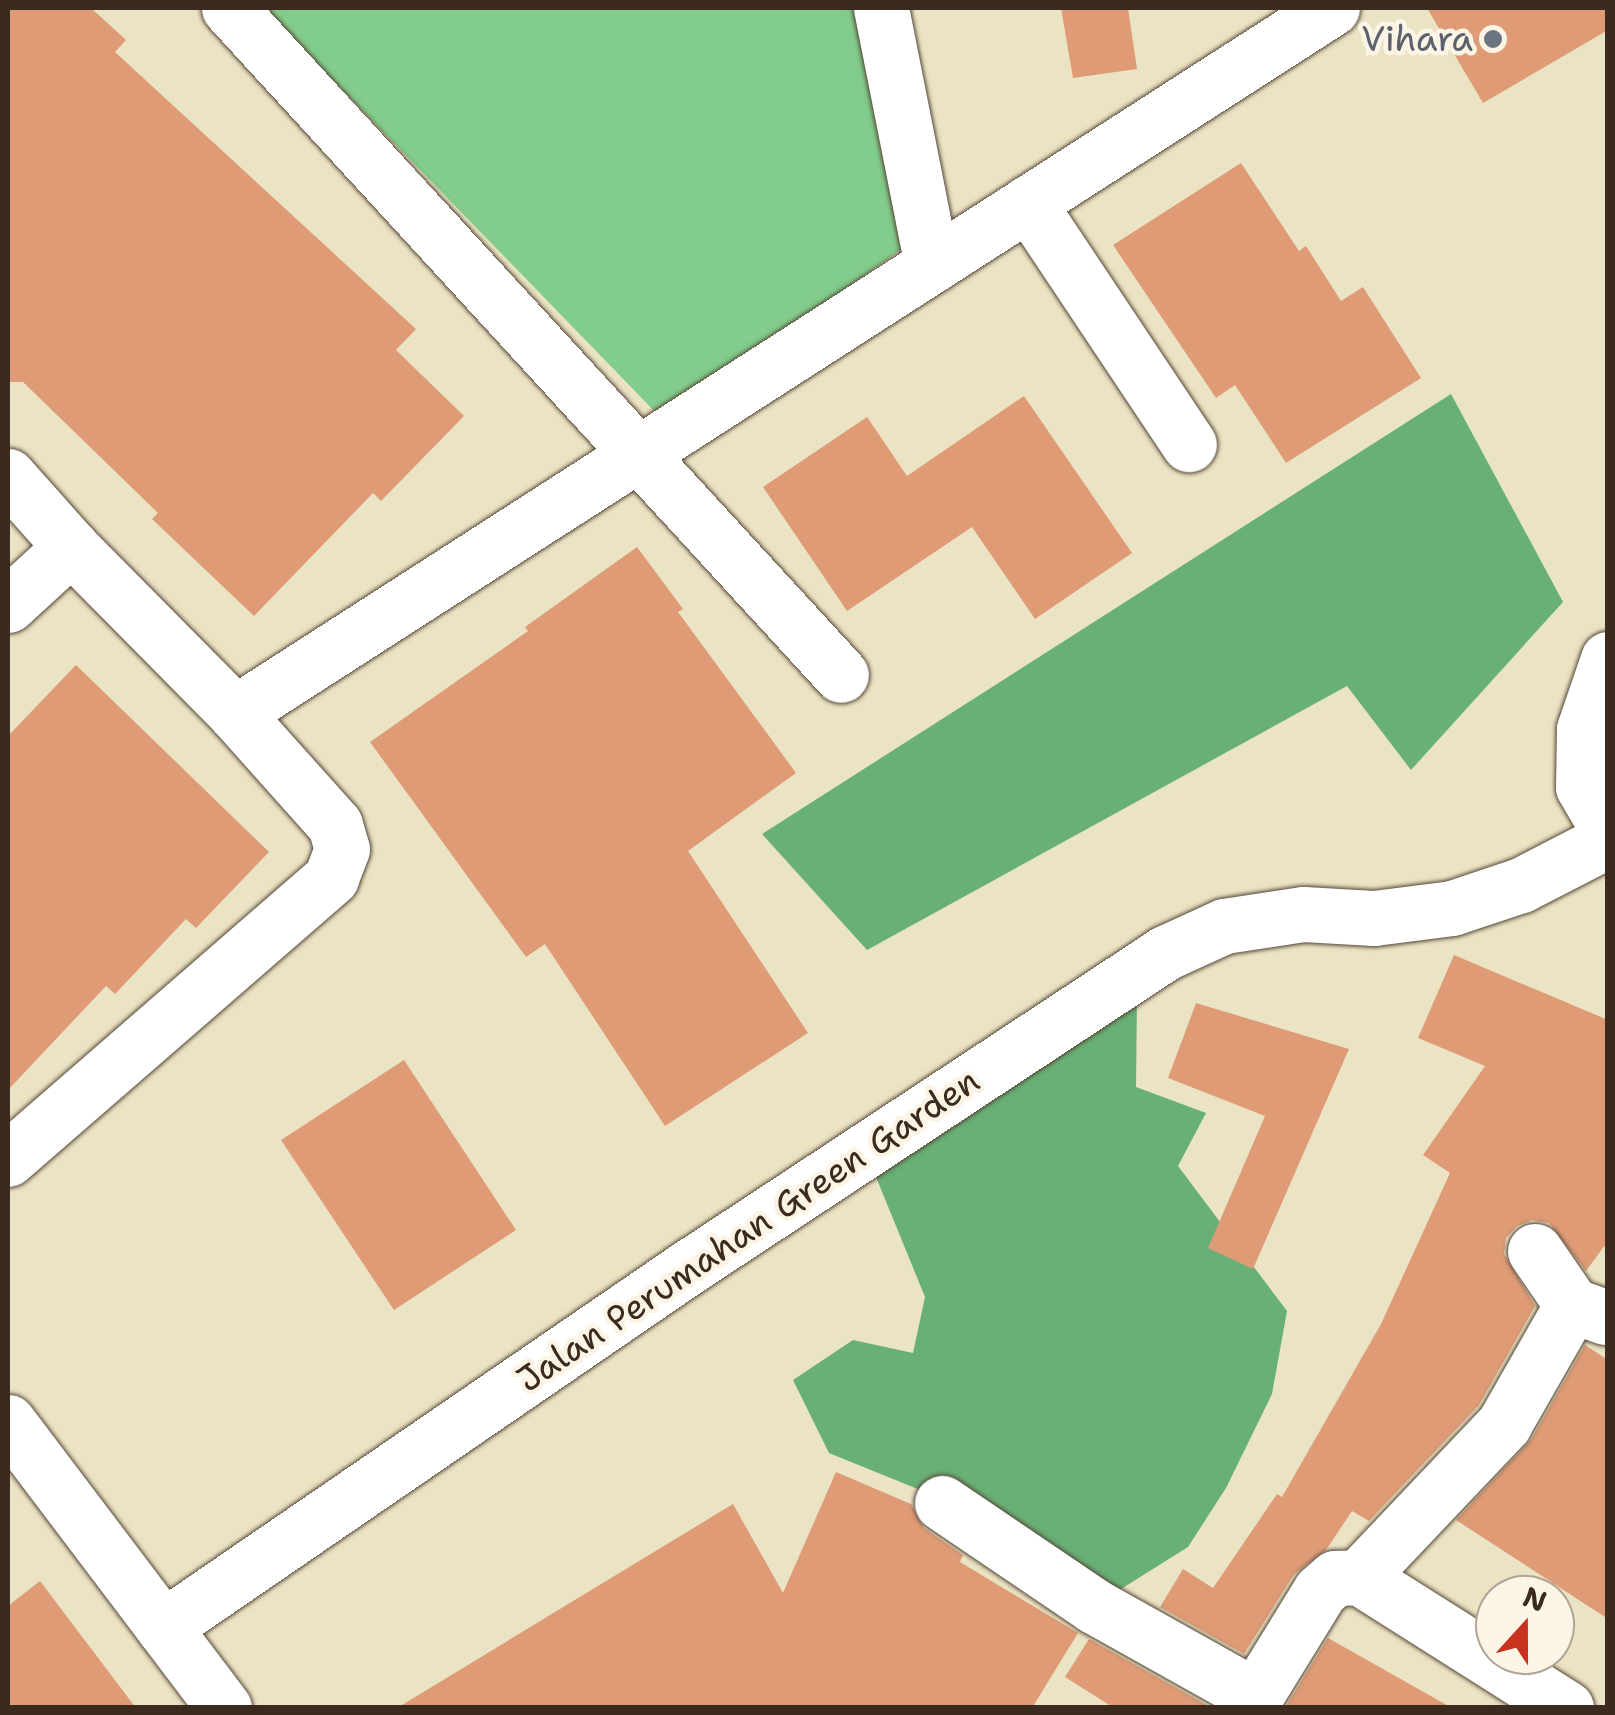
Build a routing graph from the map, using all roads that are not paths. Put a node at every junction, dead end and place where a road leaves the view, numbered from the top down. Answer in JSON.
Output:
{"nodes":[{"id":1,"x":229,"y":8,"type":"edge"},
{"id":2,"x":881,"y":8,"type":"edge"},
{"id":3,"x":1332,"y":8,"type":"edge"},
{"id":4,"x":1028,"y":203,"type":"junction"},
{"id":5,"x":932,"y":266,"type":"junction"},
{"id":6,"x":1190,"y":444,"type":"dead end"},
{"id":7,"x":637,"y":455,"type":"junction"},
{"id":8,"x":8,"y":476,"type":"edge"},
{"id":9,"x":70,"y":546,"type":"junction"},
{"id":10,"x":8,"y":605,"type":"edge"},
{"id":11,"x":1608,"y":659,"type":"edge"},
{"id":12,"x":841,"y":675,"type":"dead end"},
{"id":13,"x":235,"y":713,"type":"junction"},
{"id":14,"x":1608,"y":830,"type":"edge"},
{"id":15,"x":1608,"y":840,"type":"edge"},
{"id":16,"x":8,"y":1160,"type":"edge"},
{"id":17,"x":1535,"y":1252,"type":"dead end"},
{"id":18,"x":1590,"y":1311,"type":"edge"},
{"id":19,"x":8,"y":1422,"type":"edge"},
{"id":20,"x":942,"y":1503,"type":"dead end"},
{"id":21,"x":1359,"y":1577,"type":"junction"},
{"id":22,"x":162,"y":1627,"type":"junction"},
{"id":23,"x":200,"y":1700,"type":"edge"},
{"id":24,"x":1252,"y":1702,"type":"edge"},
{"id":25,"x":1566,"y":1708,"type":"edge"}],
"edges":[{"from":1,"to":7,"type":"street"},
{"from":2,"to":5,"type":"street"},
{"from":3,"to":4,"type":"street"},
{"from":4,"to":5,"type":"street"},
{"from":4,"to":6,"type":"street"},
{"from":5,"to":7,"type":"street"},
{"from":7,"to":12,"type":"street"},
{"from":7,"to":13,"type":"street"},
{"from":8,"to":9,"type":"street"},
{"from":9,"to":10,"type":"street"},
{"from":9,"to":13,"type":"street"},
{"from":11,"to":14,"type":"street"},
{"from":13,"to":16,"type":"street"},
{"from":15,"to":22,"type":"street","name":"Jalan Perumahan Green Garden"},
{"from":17,"to":18,"type":"street"},
{"from":18,"to":21,"type":"street"},
{"from":19,"to":22,"type":"street"},
{"from":20,"to":24,"type":"street"},
{"from":21,"to":24,"type":"street"},
{"from":21,"to":25,"type":"street"},
{"from":22,"to":23,"type":"street"}]}
